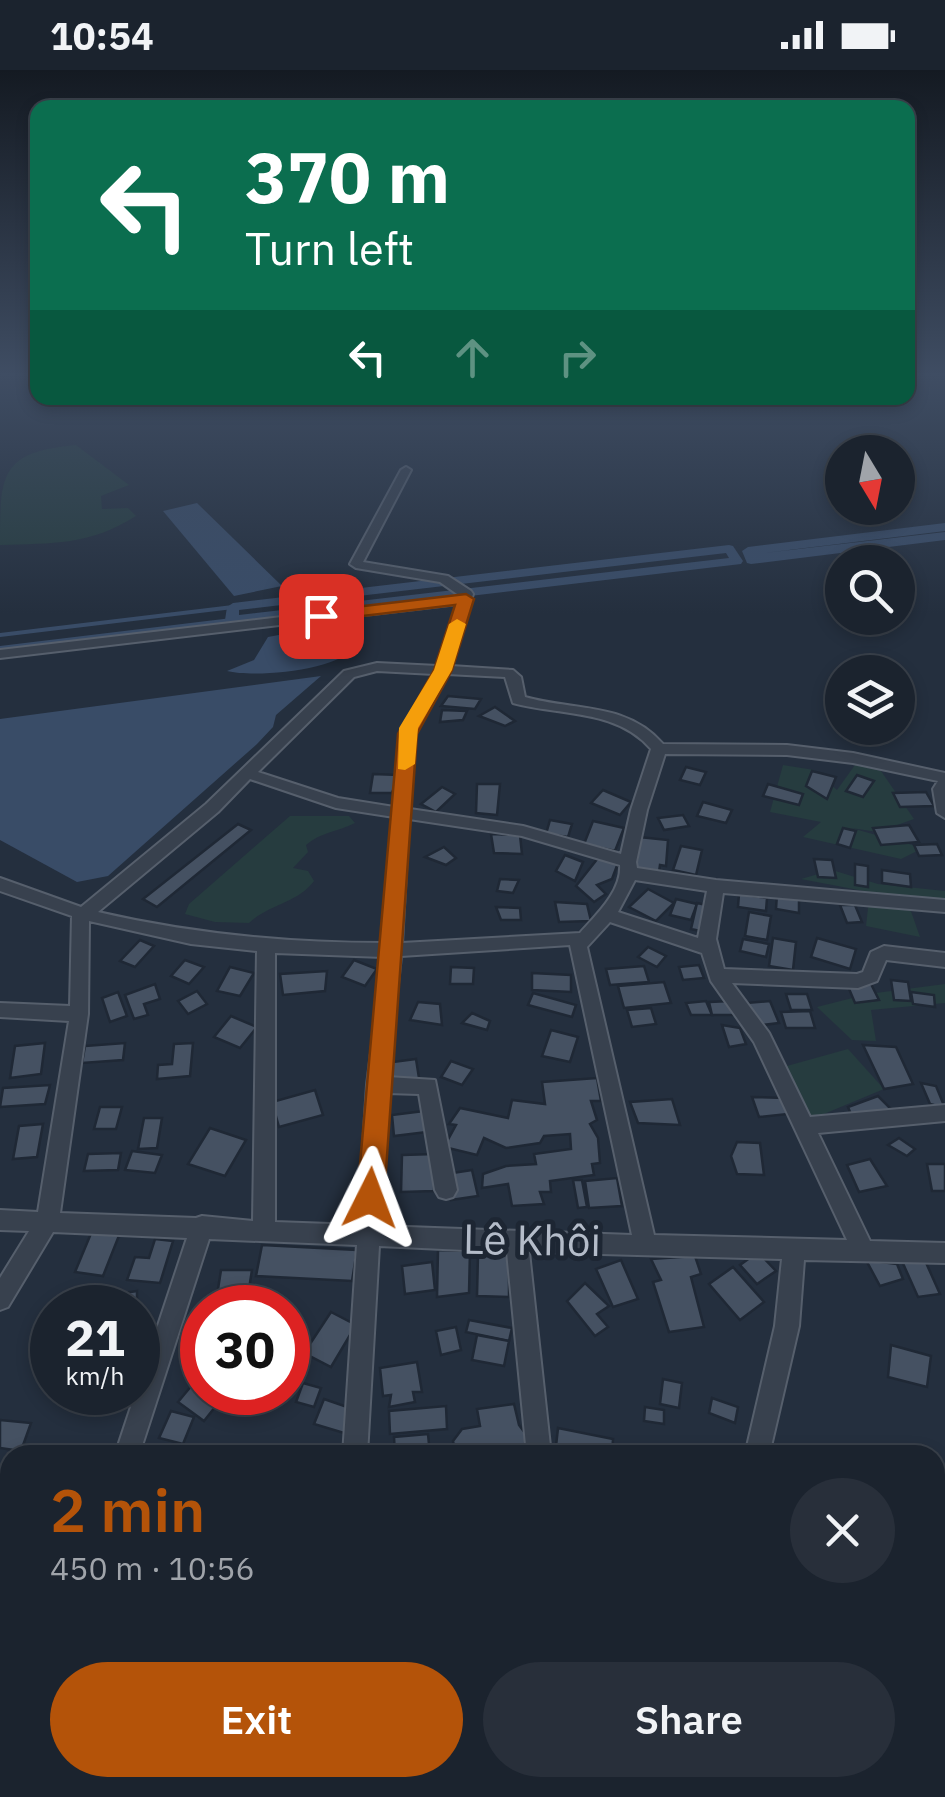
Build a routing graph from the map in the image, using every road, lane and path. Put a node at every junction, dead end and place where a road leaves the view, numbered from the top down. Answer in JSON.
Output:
{"nodes":[{"id":1,"x":406,"y":470,"type":"dead end"},
{"id":2,"x":466,"y":596,"type":"junction"},
{"id":3,"x":0,"y":654,"type":"edge"},
{"id":4,"x":443,"y":670,"type":"junction"},
{"id":5,"x":659,"y":749,"type":"junction"},
{"id":6,"x":945,"y":770,"type":"edge"},
{"id":7,"x":247,"y":774,"type":"junction"},
{"id":8,"x":399,"y":814,"type":"junction"},
{"id":9,"x":945,"y":814,"type":"edge"},
{"id":10,"x":629,"y":868,"type":"junction"},
{"id":11,"x":0,"y":884,"type":"edge"},
{"id":12,"x":716,"y":886,"type":"junction"},
{"id":13,"x":945,"y":906,"type":"edge"},
{"id":14,"x":606,"y":914,"type":"junction"},
{"id":15,"x":80,"y":916,"type":"junction"},
{"id":16,"x":583,"y":940,"type":"junction"},
{"id":17,"x":266,"y":946,"type":"junction"},
{"id":18,"x":708,"y":948,"type":"junction"},
{"id":19,"x":393,"y":950,"type":"junction"},
{"id":20,"x":945,"y":960,"type":"edge"},
{"id":21,"x":716,"y":976,"type":"junction"},
{"id":22,"x":0,"y":1010,"type":"edge"},
{"id":23,"x":79,"y":1014,"type":"junction"},
{"id":24,"x":377,"y":1085,"type":"junction"},
{"id":25,"x":945,"y":1114,"type":"edge"},
{"id":26,"x":803,"y":1126,"type":"junction"},
{"id":27,"x":446,"y":1190,"type":"dead end"},
{"id":28,"x":0,"y":1220,"type":"edge"},
{"id":29,"x":48,"y":1220,"type":"junction"},
{"id":30,"x":202,"y":1226,"type":"junction"},
{"id":31,"x":264,"y":1228,"type":"junction"},
{"id":32,"x":368,"y":1235,"type":"junction"},
{"id":33,"x":517,"y":1242,"type":"junction"},
{"id":34,"x":645,"y":1242,"type":"junction"},
{"id":35,"x":782,"y":1248,"type":"junction"},
{"id":36,"x":864,"y":1250,"type":"junction"},
{"id":37,"x":945,"y":1253,"type":"edge"},
{"id":38,"x":0,"y":1299,"type":"edge"},
{"id":39,"x":130,"y":1445,"type":"edge"},
{"id":40,"x":357,"y":1445,"type":"edge"},
{"id":41,"x":538,"y":1445,"type":"edge"},
{"id":42,"x":759,"y":1445,"type":"edge"}],
"edges":[{"from":1,"to":2,"type":"street"},
{"from":2,"to":3,"type":"street"},
{"from":2,"to":4,"type":"street"},
{"from":4,"to":5,"type":"street"},
{"from":4,"to":7,"type":"street"},
{"from":4,"to":8,"type":"street"},
{"from":5,"to":6,"type":"street"},
{"from":5,"to":10,"type":"street"},
{"from":6,"to":9,"type":"street"},
{"from":7,"to":8,"type":"street"},
{"from":7,"to":15,"type":"street"},
{"from":8,"to":10,"type":"street"},
{"from":8,"to":19,"type":"street"},
{"from":10,"to":12,"type":"street"},
{"from":10,"to":14,"type":"street"},
{"from":11,"to":15,"type":"street"},
{"from":12,"to":13,"type":"street"},
{"from":12,"to":18,"type":"street"},
{"from":14,"to":16,"type":"street"},
{"from":14,"to":18,"type":"street"},
{"from":15,"to":17,"type":"street"},
{"from":15,"to":23,"type":"street"},
{"from":16,"to":19,"type":"street"},
{"from":16,"to":34,"type":"street"},
{"from":17,"to":19,"type":"street"},
{"from":17,"to":31,"type":"street"},
{"from":18,"to":21,"type":"street"},
{"from":19,"to":24,"type":"street"},
{"from":20,"to":21,"type":"street"},
{"from":21,"to":26,"type":"street"},
{"from":22,"to":23,"type":"street"},
{"from":23,"to":29,"type":"street"},
{"from":24,"to":27,"type":"street"},
{"from":24,"to":32,"type":"street"},
{"from":25,"to":26,"type":"street"},
{"from":26,"to":36,"type":"street"},
{"from":28,"to":29,"type":"street","name":"Lê Khôi"},
{"from":29,"to":30,"type":"street","name":"Lê Khôi"},
{"from":29,"to":38,"type":"street"},
{"from":30,"to":31,"type":"street","name":"Lê Khôi"},
{"from":30,"to":39,"type":"street"},
{"from":31,"to":32,"type":"street","name":"Lê Khôi"},
{"from":32,"to":33,"type":"street","name":"Lê Khôi"},
{"from":32,"to":40,"type":"street"},
{"from":33,"to":34,"type":"street","name":"Lê Khôi"},
{"from":33,"to":41,"type":"street"},
{"from":34,"to":35,"type":"street","name":"Lê Khôi"},
{"from":35,"to":36,"type":"street","name":"Lê Khôi"},
{"from":35,"to":42,"type":"street"},
{"from":36,"to":37,"type":"street","name":"Lê Khôi"}]}
